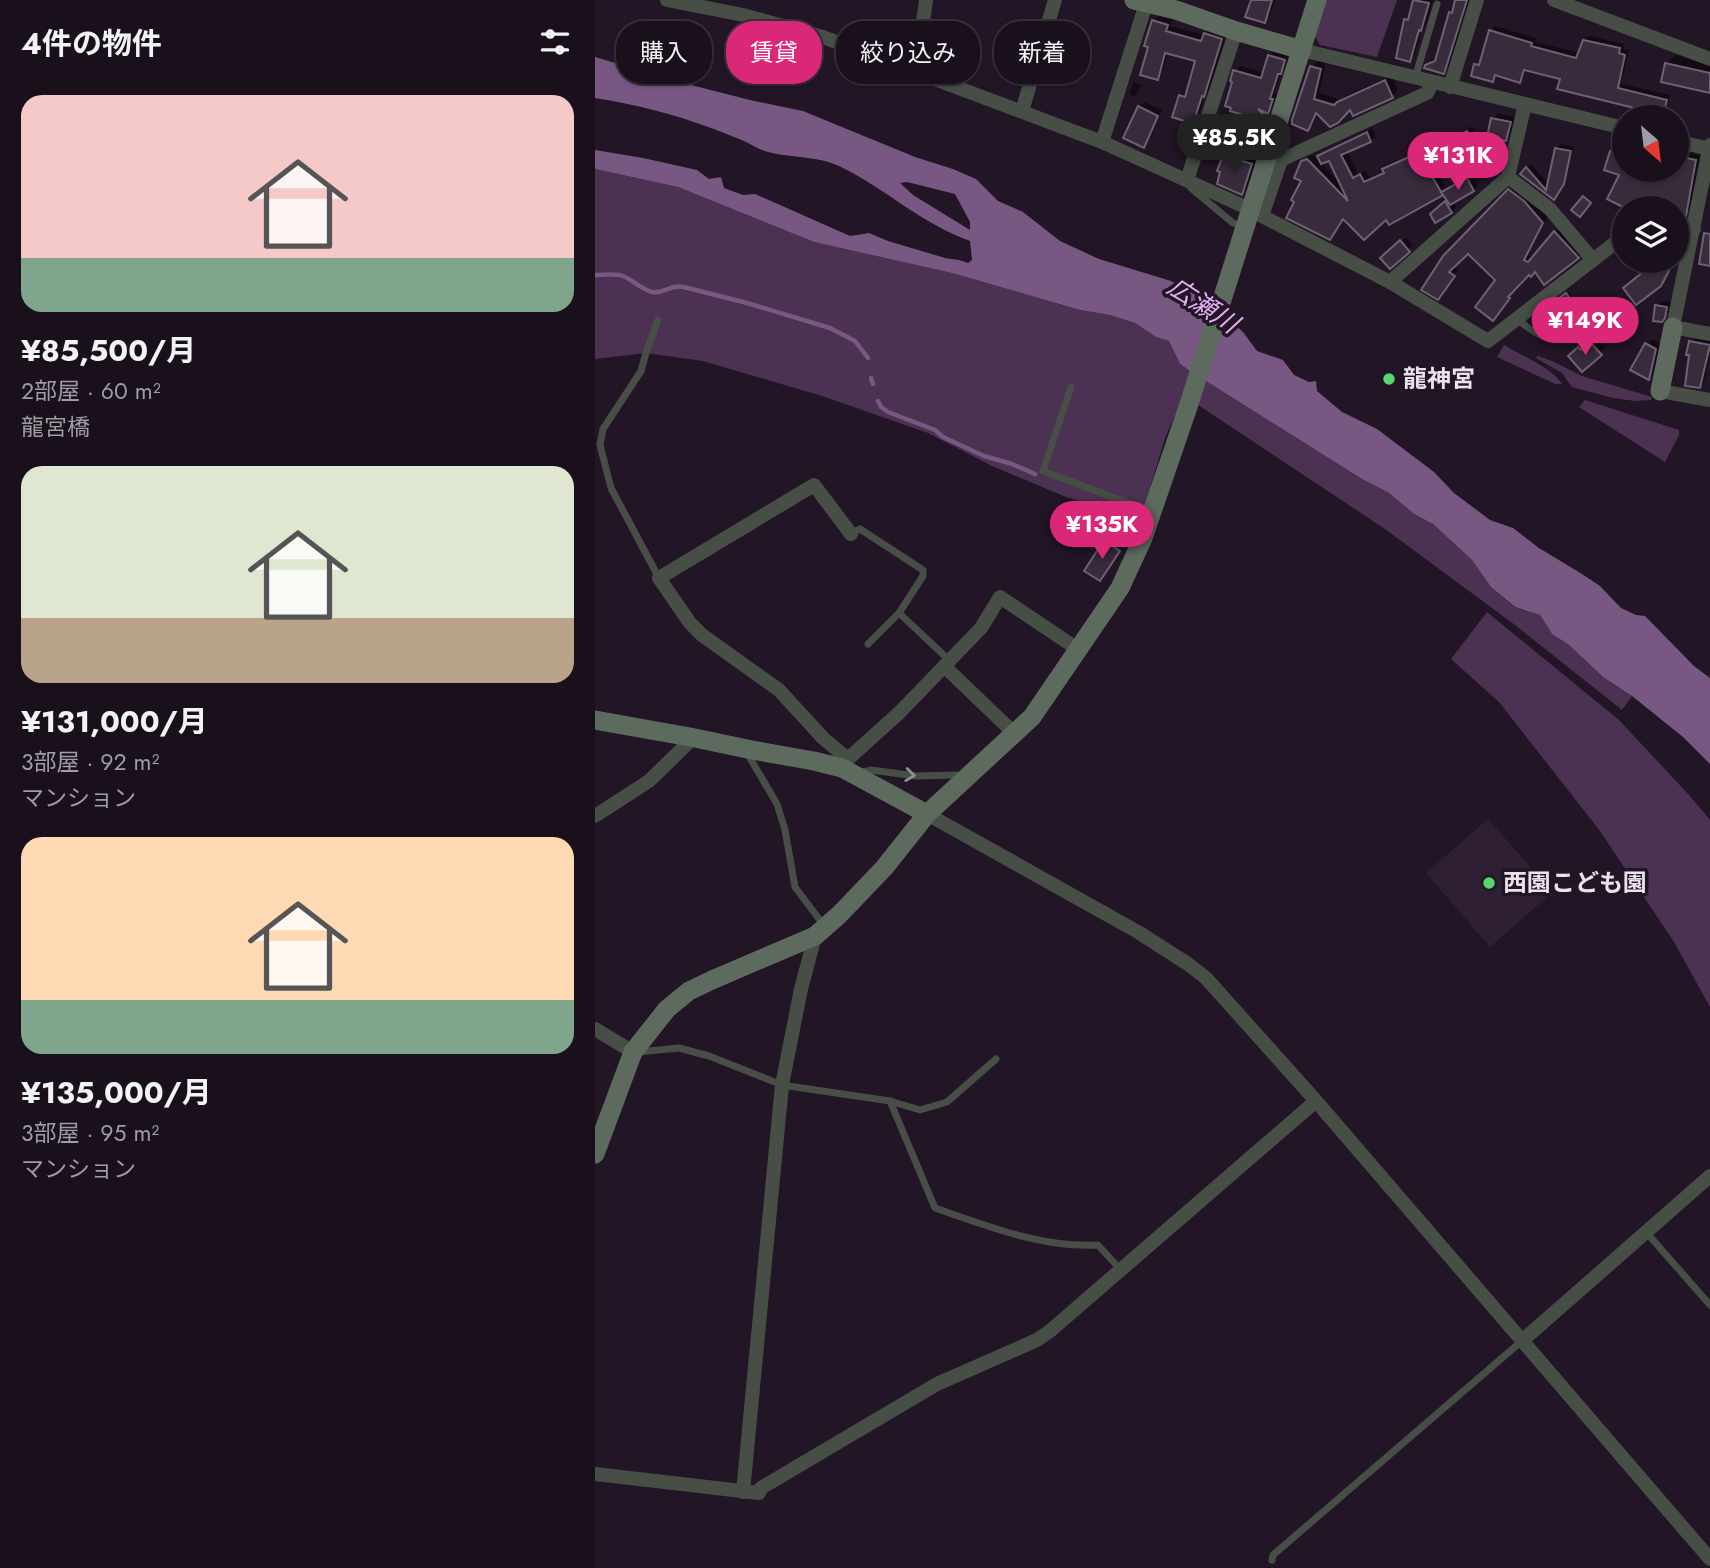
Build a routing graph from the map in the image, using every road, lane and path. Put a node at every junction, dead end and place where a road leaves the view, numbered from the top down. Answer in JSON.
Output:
{"nodes":[{"id":1,"x":926,"y":0,"type":"edge"},
{"id":2,"x":1055,"y":0,"type":"edge"},
{"id":3,"x":1317,"y":0,"type":"edge"},
{"id":4,"x":1476,"y":0,"type":"edge"},
{"id":5,"x":1554,"y":0,"type":"edge"},
{"id":6,"x":673,"y":1,"type":"edge"},
{"id":7,"x":1140,"y":2,"type":"edge"},
{"id":8,"x":1437,"y":4,"type":"dead end"},
{"id":9,"x":1177,"y":5,"type":"edge"},
{"id":10,"x":923,"y":21,"type":"edge"},
{"id":11,"x":1237,"y":31,"type":"junction"},
{"id":12,"x":836,"y":42,"type":"edge"},
{"id":13,"x":1302,"y":50,"type":"junction"},
{"id":14,"x":1710,"y":59,"type":"edge"},
{"id":15,"x":1415,"y":79,"type":"junction"},
{"id":16,"x":1432,"y":83,"type":"junction"},
{"id":17,"x":947,"y":84,"type":"edge"},
{"id":18,"x":1451,"y":87,"type":"junction"},
{"id":19,"x":1525,"y":104,"type":"junction"},
{"id":20,"x":1022,"y":111,"type":"junction"},
{"id":21,"x":1612,"y":125,"type":"edge"},
{"id":22,"x":1102,"y":142,"type":"junction"},
{"id":23,"x":1689,"y":143,"type":"edge"},
{"id":24,"x":1710,"y":147,"type":"edge"},
{"id":25,"x":1508,"y":177,"type":"junction"},
{"id":26,"x":1187,"y":180,"type":"junction"},
{"id":27,"x":1243,"y":206,"type":"dead end"},
{"id":28,"x":1689,"y":227,"type":"edge"},
{"id":29,"x":1694,"y":229,"type":"junction"},
{"id":30,"x":1244,"y":233,"type":"junction"},
{"id":31,"x":1612,"y":245,"type":"edge"},
{"id":32,"x":1593,"y":260,"type":"junction"},
{"id":33,"x":1390,"y":282,"type":"junction"},
{"id":34,"x":1517,"y":319,"type":"junction"},
{"id":35,"x":658,"y":320,"type":"dead end"},
{"id":36,"x":1548,"y":323,"type":"dead end"},
{"id":37,"x":1673,"y":327,"type":"junction"},
{"id":38,"x":1710,"y":334,"type":"edge"},
{"id":39,"x":1070,"y":387,"type":"dead end"},
{"id":40,"x":1660,"y":391,"type":"joint"},
{"id":41,"x":1710,"y":400,"type":"edge"},
{"id":42,"x":1153,"y":512,"type":"junction"},
{"id":43,"x":851,"y":534,"type":"joint"},
{"id":44,"x":659,"y":578,"type":"junction"},
{"id":45,"x":899,"y":613,"type":"junction"},
{"id":46,"x":869,"y":644,"type":"dead end"},
{"id":47,"x":1079,"y":650,"type":"junction"},
{"id":48,"x":947,"y":664,"type":"junction"},
{"id":49,"x":595,"y":720,"type":"edge"},
{"id":50,"x":1014,"y":733,"type":"junction"},
{"id":51,"x":691,"y":737,"type":"junction"},
{"id":52,"x":752,"y":750,"type":"junction"},
{"id":53,"x":854,"y":768,"type":"junction"},
{"id":54,"x":963,"y":780,"type":"junction"},
{"id":55,"x":927,"y":814,"type":"junction"},
{"id":56,"x":595,"y":816,"type":"edge"},
{"id":57,"x":820,"y":932,"type":"junction"},
{"id":58,"x":595,"y":1029,"type":"edge"},
{"id":59,"x":633,"y":1052,"type":"junction"},
{"id":60,"x":996,"y":1059,"type":"dead end"},
{"id":61,"x":782,"y":1085,"type":"junction"},
{"id":62,"x":890,"y":1101,"type":"junction"},
{"id":63,"x":1316,"y":1101,"type":"junction"},
{"id":64,"x":595,"y":1154,"type":"edge"},
{"id":65,"x":1710,"y":1176,"type":"edge"},
{"id":66,"x":1646,"y":1232,"type":"junction"},
{"id":67,"x":1120,"y":1269,"type":"junction"},
{"id":68,"x":1710,"y":1305,"type":"edge"},
{"id":69,"x":1523,"y":1340,"type":"junction"},
{"id":70,"x":595,"y":1474,"type":"edge"},
{"id":71,"x":743,"y":1492,"type":"junction"},
{"id":72,"x":1710,"y":1559,"type":"edge"},
{"id":73,"x":1272,"y":1560,"type":"dead end"}],
"edges":[{"from":1,"to":10,"type":"street"},
{"from":2,"to":20,"type":"street"},
{"from":3,"to":13,"type":"street"},
{"from":4,"to":18,"type":"street"},
{"from":5,"to":14,"type":"street"},
{"from":6,"to":12,"type":"street"},
{"from":7,"to":9,"type":"street"},
{"from":7,"to":22,"type":"street"},
{"from":8,"to":15,"type":"lane"},
{"from":9,"to":11,"type":"street"},
{"from":11,"to":13,"type":"street"},
{"from":11,"to":26,"type":"street"},
{"from":13,"to":15,"type":"street"},
{"from":13,"to":30,"type":"street"},
{"from":15,"to":16,"type":"street"},
{"from":16,"to":18,"type":"street"},
{"from":16,"to":33,"type":"street"},
{"from":17,"to":20,"type":"street"},
{"from":18,"to":19,"type":"street"},
{"from":19,"to":21,"type":"street"},
{"from":19,"to":25,"type":"street"},
{"from":20,"to":22,"type":"street"},
{"from":22,"to":26,"type":"street"},
{"from":23,"to":24,"type":"street"},
{"from":24,"to":29,"type":"street"},
{"from":25,"to":32,"type":"street"},
{"from":25,"to":33,"type":"street"},
{"from":26,"to":27,"type":"street"},
{"from":26,"to":30,"type":"lane"},
{"from":28,"to":29,"type":"street"},
{"from":29,"to":37,"type":"street"},
{"from":30,"to":42,"type":"street"},
{"from":31,"to":32,"type":"street"},
{"from":32,"to":34,"type":"street"},
{"from":33,"to":34,"type":"street"},
{"from":34,"to":36,"type":"lane"},
{"from":35,"to":44,"type":"lane"},
{"from":37,"to":38,"type":"street"},
{"from":37,"to":40,"type":"street"},
{"from":39,"to":42,"type":"lane"},
{"from":40,"to":41,"type":"street"},
{"from":42,"to":47,"type":"street"},
{"from":43,"to":44,"type":"street"},
{"from":43,"to":45,"type":"lane"},
{"from":44,"to":53,"type":"street"},
{"from":45,"to":46,"type":"lane"},
{"from":45,"to":48,"type":"lane"},
{"from":47,"to":48,"type":"street"},
{"from":47,"to":50,"type":"street"},
{"from":48,"to":50,"type":"street"},
{"from":48,"to":53,"type":"street"},
{"from":49,"to":51,"type":"street"},
{"from":50,"to":54,"type":"street"},
{"from":51,"to":52,"type":"street"},
{"from":51,"to":56,"type":"street"},
{"from":52,"to":53,"type":"street"},
{"from":52,"to":57,"type":"lane"},
{"from":53,"to":54,"type":"lane","one_way":true},
{"from":53,"to":55,"type":"street"},
{"from":54,"to":55,"type":"street"},
{"from":55,"to":57,"type":"street"},
{"from":55,"to":63,"type":"street"},
{"from":57,"to":59,"type":"street"},
{"from":57,"to":61,"type":"street"},
{"from":58,"to":59,"type":"street"},
{"from":59,"to":61,"type":"lane"},
{"from":59,"to":64,"type":"street"},
{"from":60,"to":62,"type":"lane"},
{"from":61,"to":62,"type":"lane"},
{"from":61,"to":71,"type":"street"},
{"from":62,"to":67,"type":"lane"},
{"from":63,"to":67,"type":"street"},
{"from":63,"to":69,"type":"street"},
{"from":65,"to":66,"type":"street"},
{"from":66,"to":68,"type":"lane"},
{"from":66,"to":69,"type":"street"},
{"from":67,"to":71,"type":"street"},
{"from":69,"to":72,"type":"street"},
{"from":69,"to":73,"type":"lane"},
{"from":70,"to":71,"type":"street"}]}
